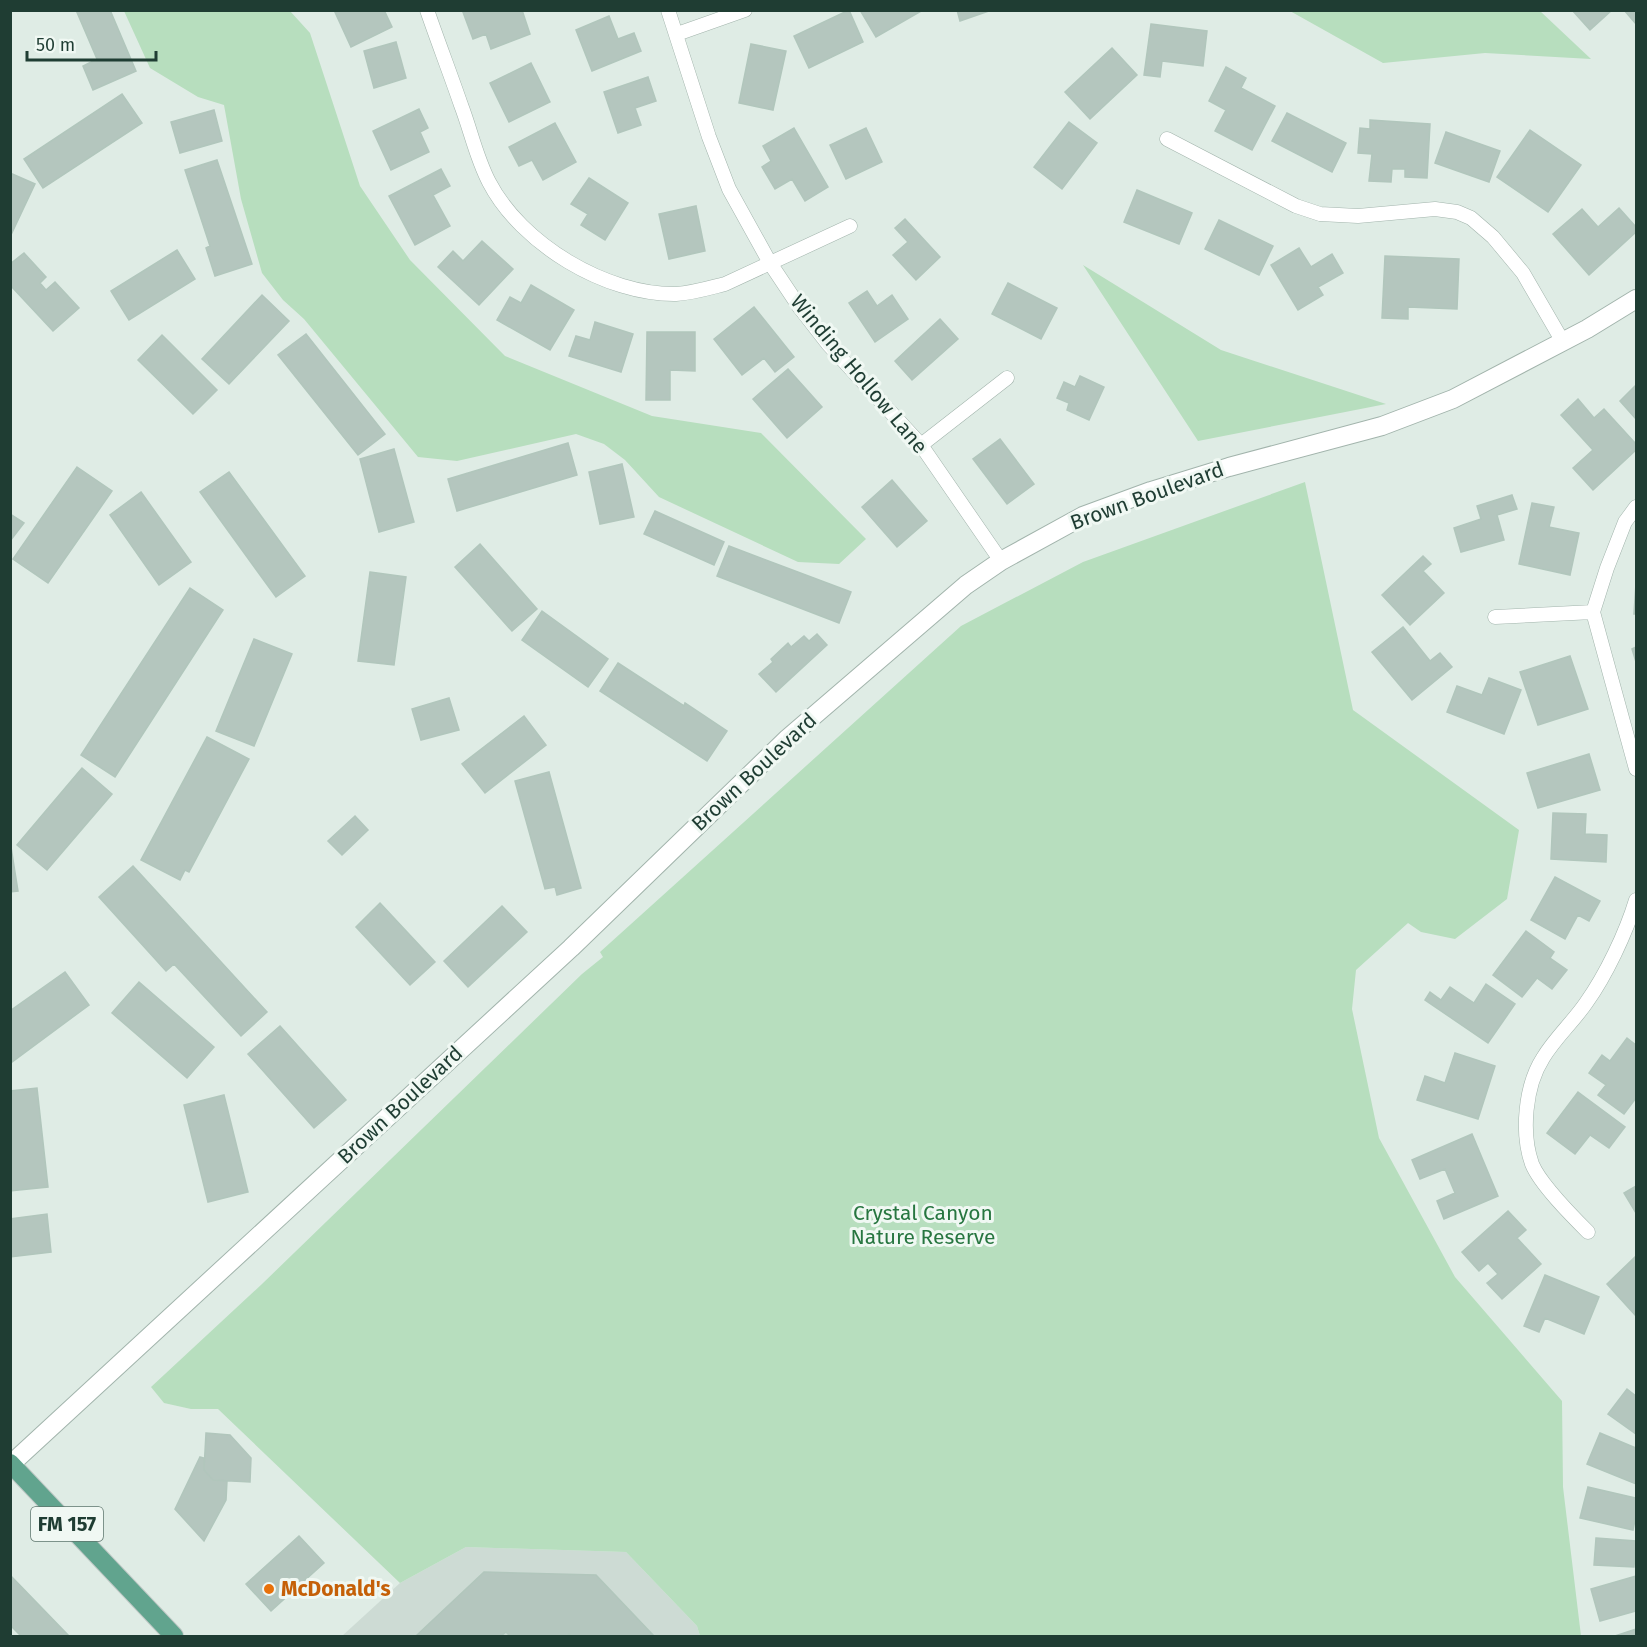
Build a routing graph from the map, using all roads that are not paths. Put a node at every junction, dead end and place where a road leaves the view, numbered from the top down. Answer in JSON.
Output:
{"nodes":[{"id":1,"x":427,"y":10,"type":"edge"},
{"id":2,"x":668,"y":10,"type":"edge"},
{"id":3,"x":745,"y":10,"type":"edge"},
{"id":4,"x":677,"y":34,"type":"junction"},
{"id":5,"x":1167,"y":139,"type":"dead end"},
{"id":6,"x":850,"y":226,"type":"dead end"},
{"id":7,"x":770,"y":263,"type":"junction"},
{"id":8,"x":1636,"y":299,"type":"edge"},
{"id":9,"x":1563,"y":342,"type":"junction"},
{"id":10,"x":1007,"y":378,"type":"dead end"},
{"id":11,"x":921,"y":445,"type":"junction"},
{"id":12,"x":1636,"y":507,"type":"edge"},
{"id":13,"x":1001,"y":561,"type":"junction"},
{"id":14,"x":1593,"y":612,"type":"junction"},
{"id":15,"x":1495,"y":617,"type":"dead end"},
{"id":16,"x":1635,"y":760,"type":"edge"},
{"id":17,"x":1636,"y":900,"type":"edge"},
{"id":18,"x":1632,"y":931,"type":"edge"},
{"id":19,"x":1588,"y":1232,"type":"dead end"},
{"id":20,"x":11,"y":1464,"type":"edge"},
{"id":21,"x":174,"y":1636,"type":"edge"}],
"edges":[{"from":1,"to":7,"type":"street"},
{"from":2,"to":4,"type":"street","name":"Winding Hollow Lane"},
{"from":3,"to":4,"type":"street"},
{"from":4,"to":7,"type":"street","name":"Winding Hollow Lane"},
{"from":5,"to":9,"type":"street"},
{"from":6,"to":7,"type":"street"},
{"from":7,"to":11,"type":"street","name":"Winding Hollow Lane"},
{"from":8,"to":9,"type":"street","name":"Brown Boulevard"},
{"from":9,"to":13,"type":"street","name":"Brown Boulevard"},
{"from":10,"to":11,"type":"street"},
{"from":11,"to":13,"type":"street","name":"Winding Hollow Lane"},
{"from":12,"to":14,"type":"street"},
{"from":13,"to":20,"type":"street","name":"Brown Boulevard"},
{"from":14,"to":15,"type":"street"},
{"from":14,"to":16,"type":"street"},
{"from":17,"to":18,"type":"street"},
{"from":18,"to":19,"type":"street"},
{"from":20,"to":21,"type":"main road","number":"FM 157"}]}
